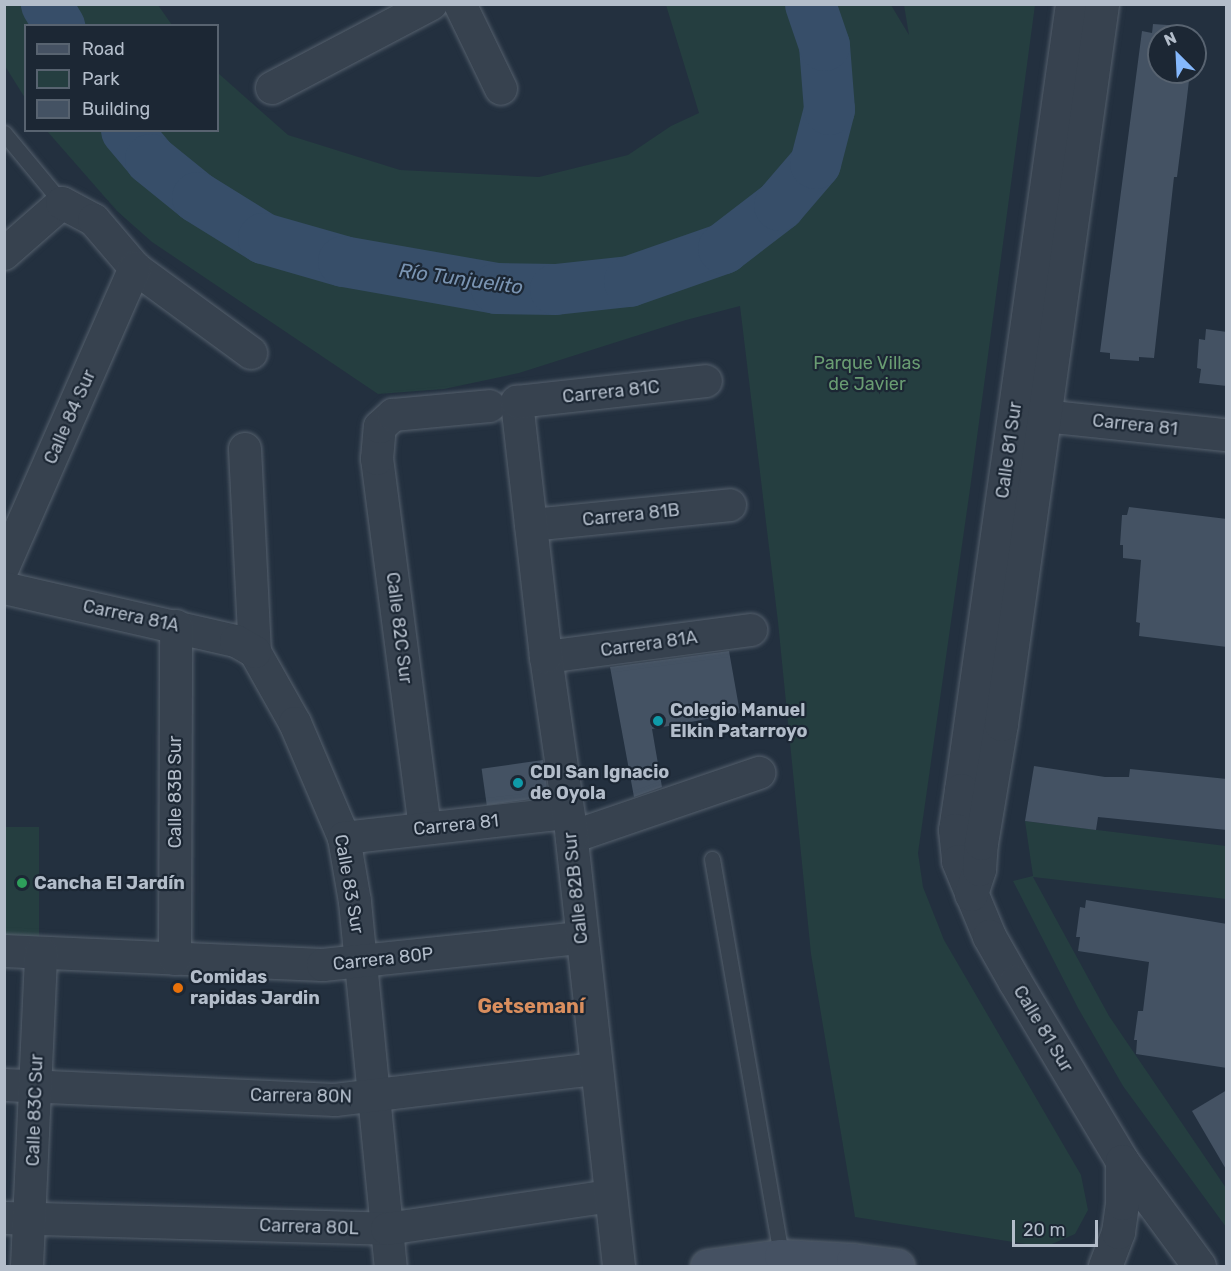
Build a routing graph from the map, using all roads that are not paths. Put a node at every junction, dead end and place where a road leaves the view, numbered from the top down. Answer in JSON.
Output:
{"nodes":[{"id":1,"x":431,"y":4,"type":"edge"},
{"id":2,"x":460,"y":4,"type":"edge"},
{"id":3,"x":1071,"y":4,"type":"edge"},
{"id":4,"x":1102,"y":4,"type":"edge"},
{"id":5,"x":272,"y":88,"type":"dead end"},
{"id":6,"x":501,"y":89,"type":"dead end"},
{"id":7,"x":4,"y":133,"type":"edge"},
{"id":8,"x":62,"y":203,"type":"junction"},
{"id":9,"x":4,"y":254,"type":"edge"},
{"id":10,"x":135,"y":268,"type":"junction"},
{"id":11,"x":251,"y":353,"type":"dead end"},
{"id":12,"x":706,"y":381,"type":"dead end"},
{"id":13,"x":503,"y":404,"type":"junction"},
{"id":14,"x":1044,"y":416,"type":"junction"},
{"id":15,"x":380,"y":427,"type":"joint"},
{"id":16,"x":1227,"y":435,"type":"edge"},
{"id":17,"x":245,"y":448,"type":"dead end"},
{"id":18,"x":730,"y":506,"type":"dead end"},
{"id":19,"x":531,"y":525,"type":"junction"},
{"id":20,"x":4,"y":566,"type":"edge"},
{"id":21,"x":4,"y":588,"type":"edge"},
{"id":22,"x":176,"y":626,"type":"junction"},
{"id":23,"x":751,"y":630,"type":"dead end"},
{"id":24,"x":255,"y":652,"type":"junction"},
{"id":25,"x":546,"y":657,"type":"junction"},
{"id":26,"x":759,"y":773,"type":"dead end"},
{"id":27,"x":570,"y":825,"type":"junction"},
{"id":28,"x":425,"y":828,"type":"junction"},
{"id":29,"x":344,"y":838,"type":"junction"},
{"id":30,"x":712,"y":859,"type":"dead end"},
{"id":31,"x":971,"y":894,"type":"junction"},
{"id":32,"x":581,"y":938,"type":"junction"},
{"id":33,"x":4,"y":951,"type":"edge"},
{"id":34,"x":41,"y":952,"type":"junction"},
{"id":35,"x":175,"y":959,"type":"junction"},
{"id":36,"x":361,"y":962,"type":"junction"},
{"id":37,"x":596,"y":1069,"type":"junction"},
{"id":38,"x":4,"y":1084,"type":"edge"},
{"id":39,"x":36,"y":1086,"type":"junction"},
{"id":40,"x":374,"y":1095,"type":"junction"},
{"id":41,"x":1122,"y":1161,"type":"junction"},
{"id":42,"x":610,"y":1196,"type":"junction"},
{"id":43,"x":18,"y":1219,"type":"edge"},
{"id":44,"x":387,"y":1230,"type":"junction"},
{"id":45,"x":781,"y":1256,"type":"junction"},
{"id":46,"x":27,"y":1266,"type":"edge"},
{"id":47,"x":391,"y":1266,"type":"edge"},
{"id":48,"x":619,"y":1266,"type":"edge"},
{"id":49,"x":707,"y":1266,"type":"edge"},
{"id":50,"x":898,"y":1266,"type":"edge"},
{"id":51,"x":1105,"y":1266,"type":"edge"},
{"id":52,"x":1199,"y":1266,"type":"edge"}],
"edges":[{"from":1,"to":5,"type":"street"},
{"from":2,"to":6,"type":"street"},
{"from":3,"to":31,"type":"street","name":"Calle 81 Sur"},
{"from":4,"to":14,"type":"street","name":"Calle 81 Sur"},
{"from":7,"to":8,"type":"lane"},
{"from":8,"to":9,"type":"street"},
{"from":8,"to":10,"type":"street"},
{"from":10,"to":11,"type":"street"},
{"from":10,"to":20,"type":"street","name":"Calle 84 Sur"},
{"from":12,"to":13,"type":"street","name":"Carrera 81C"},
{"from":13,"to":15,"type":"street","name":"Carrera 81C"},
{"from":13,"to":19,"type":"street","name":"Calle 82B Sur"},
{"from":14,"to":16,"type":"street","name":"Carrera 81"},
{"from":14,"to":31,"type":"street","name":"Calle 81 Sur"},
{"from":15,"to":28,"type":"street","name":"Calle 82C Sur"},
{"from":17,"to":24,"type":"street","name":"Calle 83 Sur"},
{"from":18,"to":19,"type":"street","name":"Carrera 81B"},
{"from":19,"to":25,"type":"street","name":"Calle 82B Sur"},
{"from":21,"to":22,"type":"street","name":"Carrera 81A"},
{"from":22,"to":24,"type":"street","name":"Carrera 81A"},
{"from":22,"to":35,"type":"street","name":"Calle 83B Sur"},
{"from":23,"to":25,"type":"street","name":"Carrera 81A"},
{"from":24,"to":29,"type":"street","name":"Calle 83 Sur"},
{"from":25,"to":27,"type":"street","name":"Calle 82B Sur"},
{"from":26,"to":27,"type":"street"},
{"from":27,"to":28,"type":"street","name":"Carrera 81"},
{"from":27,"to":32,"type":"street","name":"Calle 82B Sur"},
{"from":28,"to":29,"type":"street","name":"Carrera 81"},
{"from":29,"to":36,"type":"street","name":"Calle 83 Sur"},
{"from":30,"to":45,"type":"lane"},
{"from":31,"to":41,"type":"street","name":"Calle 81 Sur"},
{"from":32,"to":36,"type":"street","name":"Carrera 80P"},
{"from":32,"to":37,"type":"street","name":"Calle 82B Sur"},
{"from":33,"to":34,"type":"street","name":"Carrera 80P"},
{"from":34,"to":35,"type":"street","name":"Carrera 80P"},
{"from":34,"to":39,"type":"street","name":"Calle 83C Sur"},
{"from":35,"to":36,"type":"street","name":"Carrera 80P"},
{"from":36,"to":40,"type":"street","name":"Calle 83 Sur"},
{"from":37,"to":40,"type":"street","name":"Carrera 80N"},
{"from":37,"to":42,"type":"street","name":"Calle 82B Sur"},
{"from":38,"to":39,"type":"street","name":"Carrera 80N"},
{"from":39,"to":40,"type":"street","name":"Carrera 80N"},
{"from":39,"to":43,"type":"street","name":"Calle 83C Sur"},
{"from":40,"to":44,"type":"street","name":"Calle 83 Sur"},
{"from":41,"to":51,"type":"street"},
{"from":41,"to":52,"type":"street","name":"Calle 81 Sur"},
{"from":42,"to":44,"type":"street","name":"Carrera 80L"},
{"from":42,"to":48,"type":"street","name":"Calle 82B Sur"},
{"from":43,"to":44,"type":"street","name":"Carrera 80L"},
{"from":43,"to":46,"type":"street","name":"Calle 83C Sur"},
{"from":44,"to":47,"type":"street","name":"Calle 83 Sur"},
{"from":45,"to":49,"type":"main road"},
{"from":45,"to":50,"type":"main road"}]}
